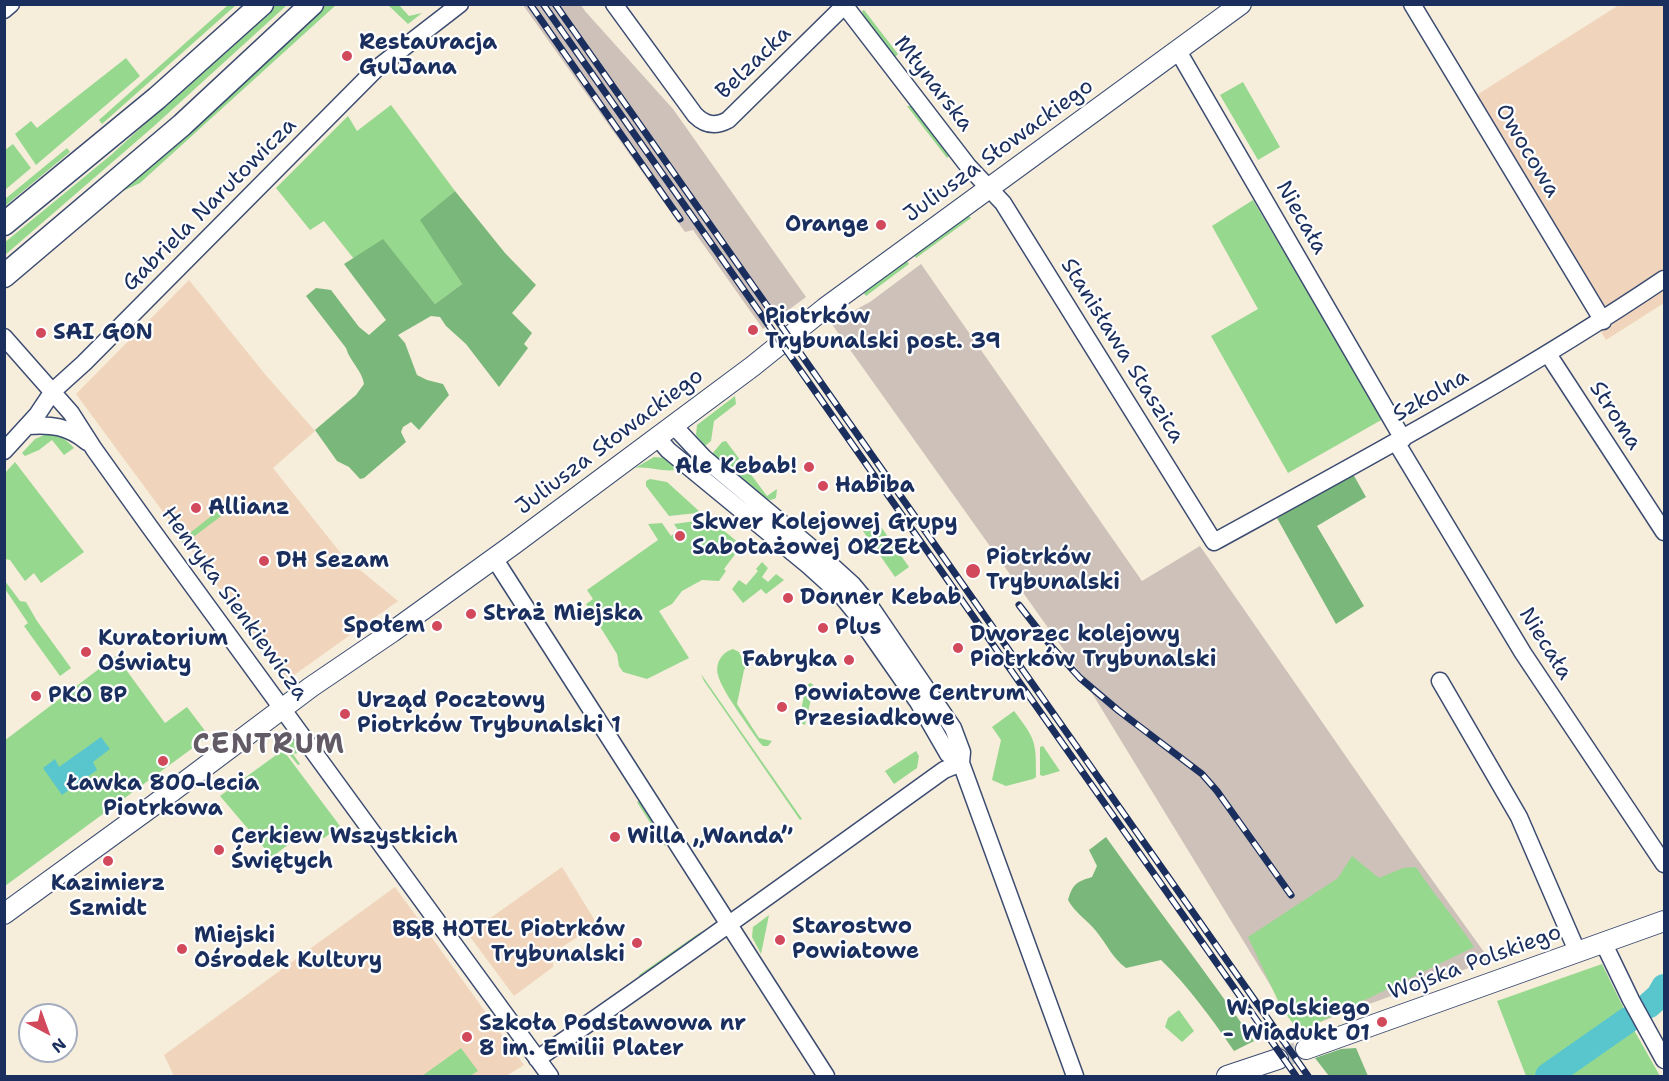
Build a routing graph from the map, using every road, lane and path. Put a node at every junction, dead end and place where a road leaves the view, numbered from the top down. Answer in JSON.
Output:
{"nodes":[{"id":1,"x":11,"y":4,"type":"edge"},
{"id":2,"x":261,"y":4,"type":"edge"},
{"id":3,"x":312,"y":4,"type":"edge"},
{"id":4,"x":460,"y":4,"type":"edge"},
{"id":5,"x":614,"y":4,"type":"edge"},
{"id":6,"x":1241,"y":4,"type":"edge"},
{"id":7,"x":1412,"y":4,"type":"edge"},
{"id":8,"x":845,"y":5,"type":"edge"},
{"id":9,"x":4,"y":10,"type":"edge"},
{"id":10,"x":1178,"y":51,"type":"junction"},
{"id":11,"x":988,"y":187,"type":"junction"},
{"id":12,"x":4,"y":224,"type":"edge"},
{"id":13,"x":4,"y":276,"type":"edge"},
{"id":14,"x":1665,"y":279,"type":"edge"},
{"id":15,"x":1603,"y":321,"type":"junction"},
{"id":16,"x":4,"y":337,"type":"edge"},
{"id":17,"x":1548,"y":354,"type":"junction"},
{"id":18,"x":53,"y":391,"type":"junction"},
{"id":19,"x":674,"y":425,"type":"junction"},
{"id":20,"x":27,"y":426,"type":"junction"},
{"id":21,"x":657,"y":437,"type":"junction"},
{"id":22,"x":1400,"y":440,"type":"junction"},
{"id":23,"x":94,"y":449,"type":"junction"},
{"id":24,"x":4,"y":451,"type":"edge"},
{"id":25,"x":1665,"y":532,"type":"edge"},
{"id":26,"x":1214,"y":542,"type":"joint"},
{"id":27,"x":494,"y":558,"type":"junction"},
{"id":28,"x":815,"y":561,"type":"junction"},
{"id":29,"x":1440,"y":681,"type":"dead end"},
{"id":30,"x":282,"y":708,"type":"junction"},
{"id":31,"x":961,"y":763,"type":"junction"},
{"id":32,"x":1665,"y":864,"type":"edge"},
{"id":33,"x":4,"y":914,"type":"edge"},
{"id":34,"x":1663,"y":922,"type":"edge"},
{"id":35,"x":729,"y":924,"type":"junction"},
{"id":36,"x":1604,"y":942,"type":"junction"},
{"id":37,"x":1577,"y":951,"type":"junction"},
{"id":38,"x":1306,"y":1049,"type":"tunnel mouth"},
{"id":39,"x":537,"y":1059,"type":"junction"},
{"id":40,"x":1278,"y":1059,"type":"tunnel mouth"},
{"id":41,"x":1665,"y":1060,"type":"edge"},
{"id":42,"x":550,"y":1077,"type":"edge"},
{"id":43,"x":826,"y":1077,"type":"edge"},
{"id":44,"x":1075,"y":1077,"type":"edge"},
{"id":45,"x":1227,"y":1077,"type":"edge"}],
"edges":[{"from":1,"to":9,"type":"street"},
{"from":2,"to":12,"type":"main road"},
{"from":3,"to":13,"type":"main road"},
{"from":4,"to":18,"type":"street","name":"Gabriela Narutowicza"},
{"from":5,"to":8,"type":"street","name":"Belzacka"},
{"from":6,"to":10,"type":"street","name":"Juliusza Słowackiego"},
{"from":7,"to":15,"type":"street","name":"Owocowa"},
{"from":8,"to":11,"type":"street","name":"Młynarska"},
{"from":10,"to":11,"type":"street","name":"Juliusza Słowackiego"},
{"from":10,"to":22,"type":"street","name":"Niecała"},
{"from":11,"to":19,"type":"street","name":"Juliusza Słowackiego"},
{"from":11,"to":26,"type":"street","name":"Stanisława Staszica"},
{"from":14,"to":15,"type":"street","name":"Szkolna"},
{"from":15,"to":17,"type":"street","name":"Szkolna"},
{"from":16,"to":18,"type":"street","name":"Henryka Sienkiewicza"},
{"from":17,"to":22,"type":"street","name":"Szkolna"},
{"from":17,"to":25,"type":"street","name":"Stroma"},
{"from":18,"to":20,"type":"street","name":"Gabriela Narutowicza"},
{"from":18,"to":23,"type":"street","name":"Henryka Sienkiewicza"},
{"from":19,"to":21,"type":"street","name":"Juliusza Słowackiego"},
{"from":19,"to":28,"type":"street"},
{"from":20,"to":23,"type":"street"},
{"from":20,"to":24,"type":"street","name":"Gabriela Narutowicza"},
{"from":21,"to":27,"type":"street","name":"Juliusza Słowackiego"},
{"from":21,"to":28,"type":"street"},
{"from":22,"to":26,"type":"street","name":"Szkolna"},
{"from":22,"to":32,"type":"street","name":"Niecała"},
{"from":23,"to":30,"type":"street","name":"Henryka Sienkiewicza"},
{"from":27,"to":30,"type":"street","name":"Juliusza Słowackiego"},
{"from":27,"to":35,"type":"street"},
{"from":28,"to":31,"type":"street"},
{"from":29,"to":37,"type":"street"},
{"from":30,"to":33,"type":"street","name":"Juliusza Słowackiego"},
{"from":30,"to":39,"type":"street","name":"Henryka Sienkiewicza"},
{"from":31,"to":35,"type":"street"},
{"from":31,"to":44,"type":"street"},
{"from":34,"to":36,"type":"street","name":"Wojska Polskiego"},
{"from":35,"to":39,"type":"street"},
{"from":35,"to":43,"type":"street"},
{"from":36,"to":37,"type":"street","name":"Wojska Polskiego"},
{"from":36,"to":41,"type":"street"},
{"from":37,"to":38,"type":"street","name":"Wojska Polskiego"},
{"from":39,"to":42,"type":"street","name":"Henryka Sienkiewicza"},
{"from":40,"to":45,"type":"street"}]}
